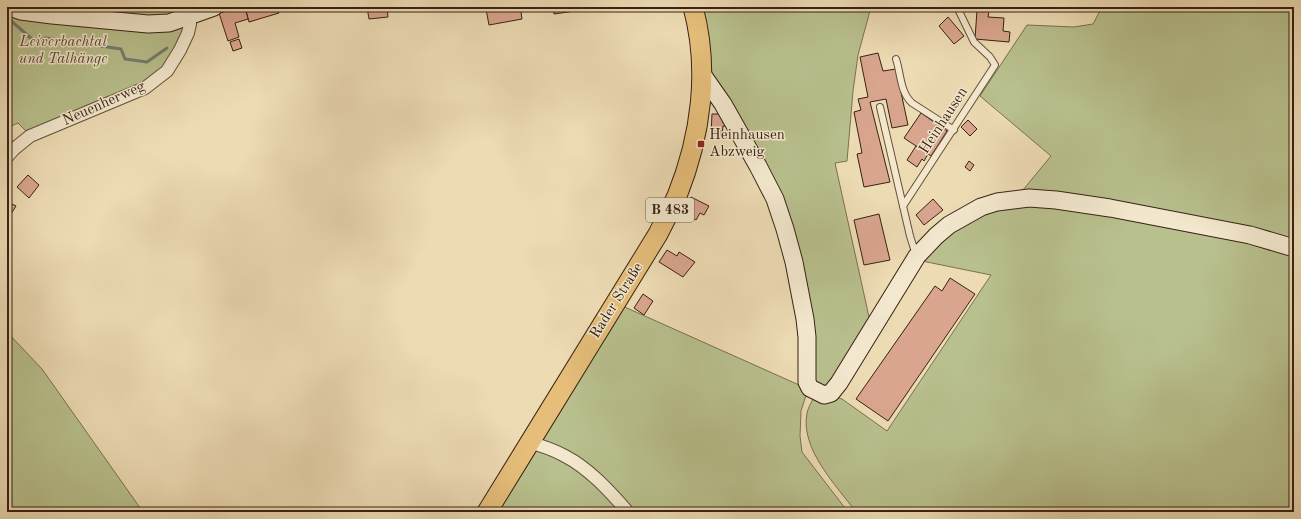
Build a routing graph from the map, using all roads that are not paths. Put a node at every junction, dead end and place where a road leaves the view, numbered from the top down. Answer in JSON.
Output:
{"nodes":[{"id":1,"x":10,"y":7,"type":"edge"},
{"id":2,"x":214,"y":7,"type":"edge"},
{"id":3,"x":693,"y":7,"type":"edge"},
{"id":4,"x":957,"y":7,"type":"edge"},
{"id":5,"x":188,"y":17,"type":"junction"},
{"id":6,"x":896,"y":59,"type":"dead end"},
{"id":7,"x":702,"y":74,"type":"junction"},
{"id":8,"x":880,"y":107,"type":"dead end"},
{"id":9,"x":954,"y":130,"type":"junction"},
{"id":10,"x":7,"y":157,"type":"edge"},
{"id":11,"x":903,"y":206,"type":"junction"},
{"id":12,"x":1294,"y":248,"type":"edge"},
{"id":13,"x":917,"y":256,"type":"junction"},
{"id":14,"x":531,"y":443,"type":"junction"},
{"id":15,"x":487,"y":512,"type":"edge"},
{"id":16,"x":628,"y":512,"type":"edge"}],
"edges":[{"from":1,"to":5,"type":"street"},
{"from":2,"to":5,"type":"street"},
{"from":3,"to":7,"type":"main road","number":"B 483"},
{"from":4,"to":9,"type":"lane","name":"Heinhausen"},
{"from":5,"to":10,"type":"street","name":"Neuenherweg"},
{"from":6,"to":9,"type":"lane"},
{"from":7,"to":13,"type":"street"},
{"from":7,"to":14,"type":"main road","name":"Rader Straße","number":"B 483"},
{"from":8,"to":11,"type":"lane"},
{"from":9,"to":11,"type":"lane","name":"Heinhausen"},
{"from":11,"to":13,"type":"lane"},
{"from":12,"to":13,"type":"street"},
{"from":14,"to":15,"type":"main road","name":"Rader Straße","number":"B 483"},
{"from":14,"to":16,"type":"street"}]}
